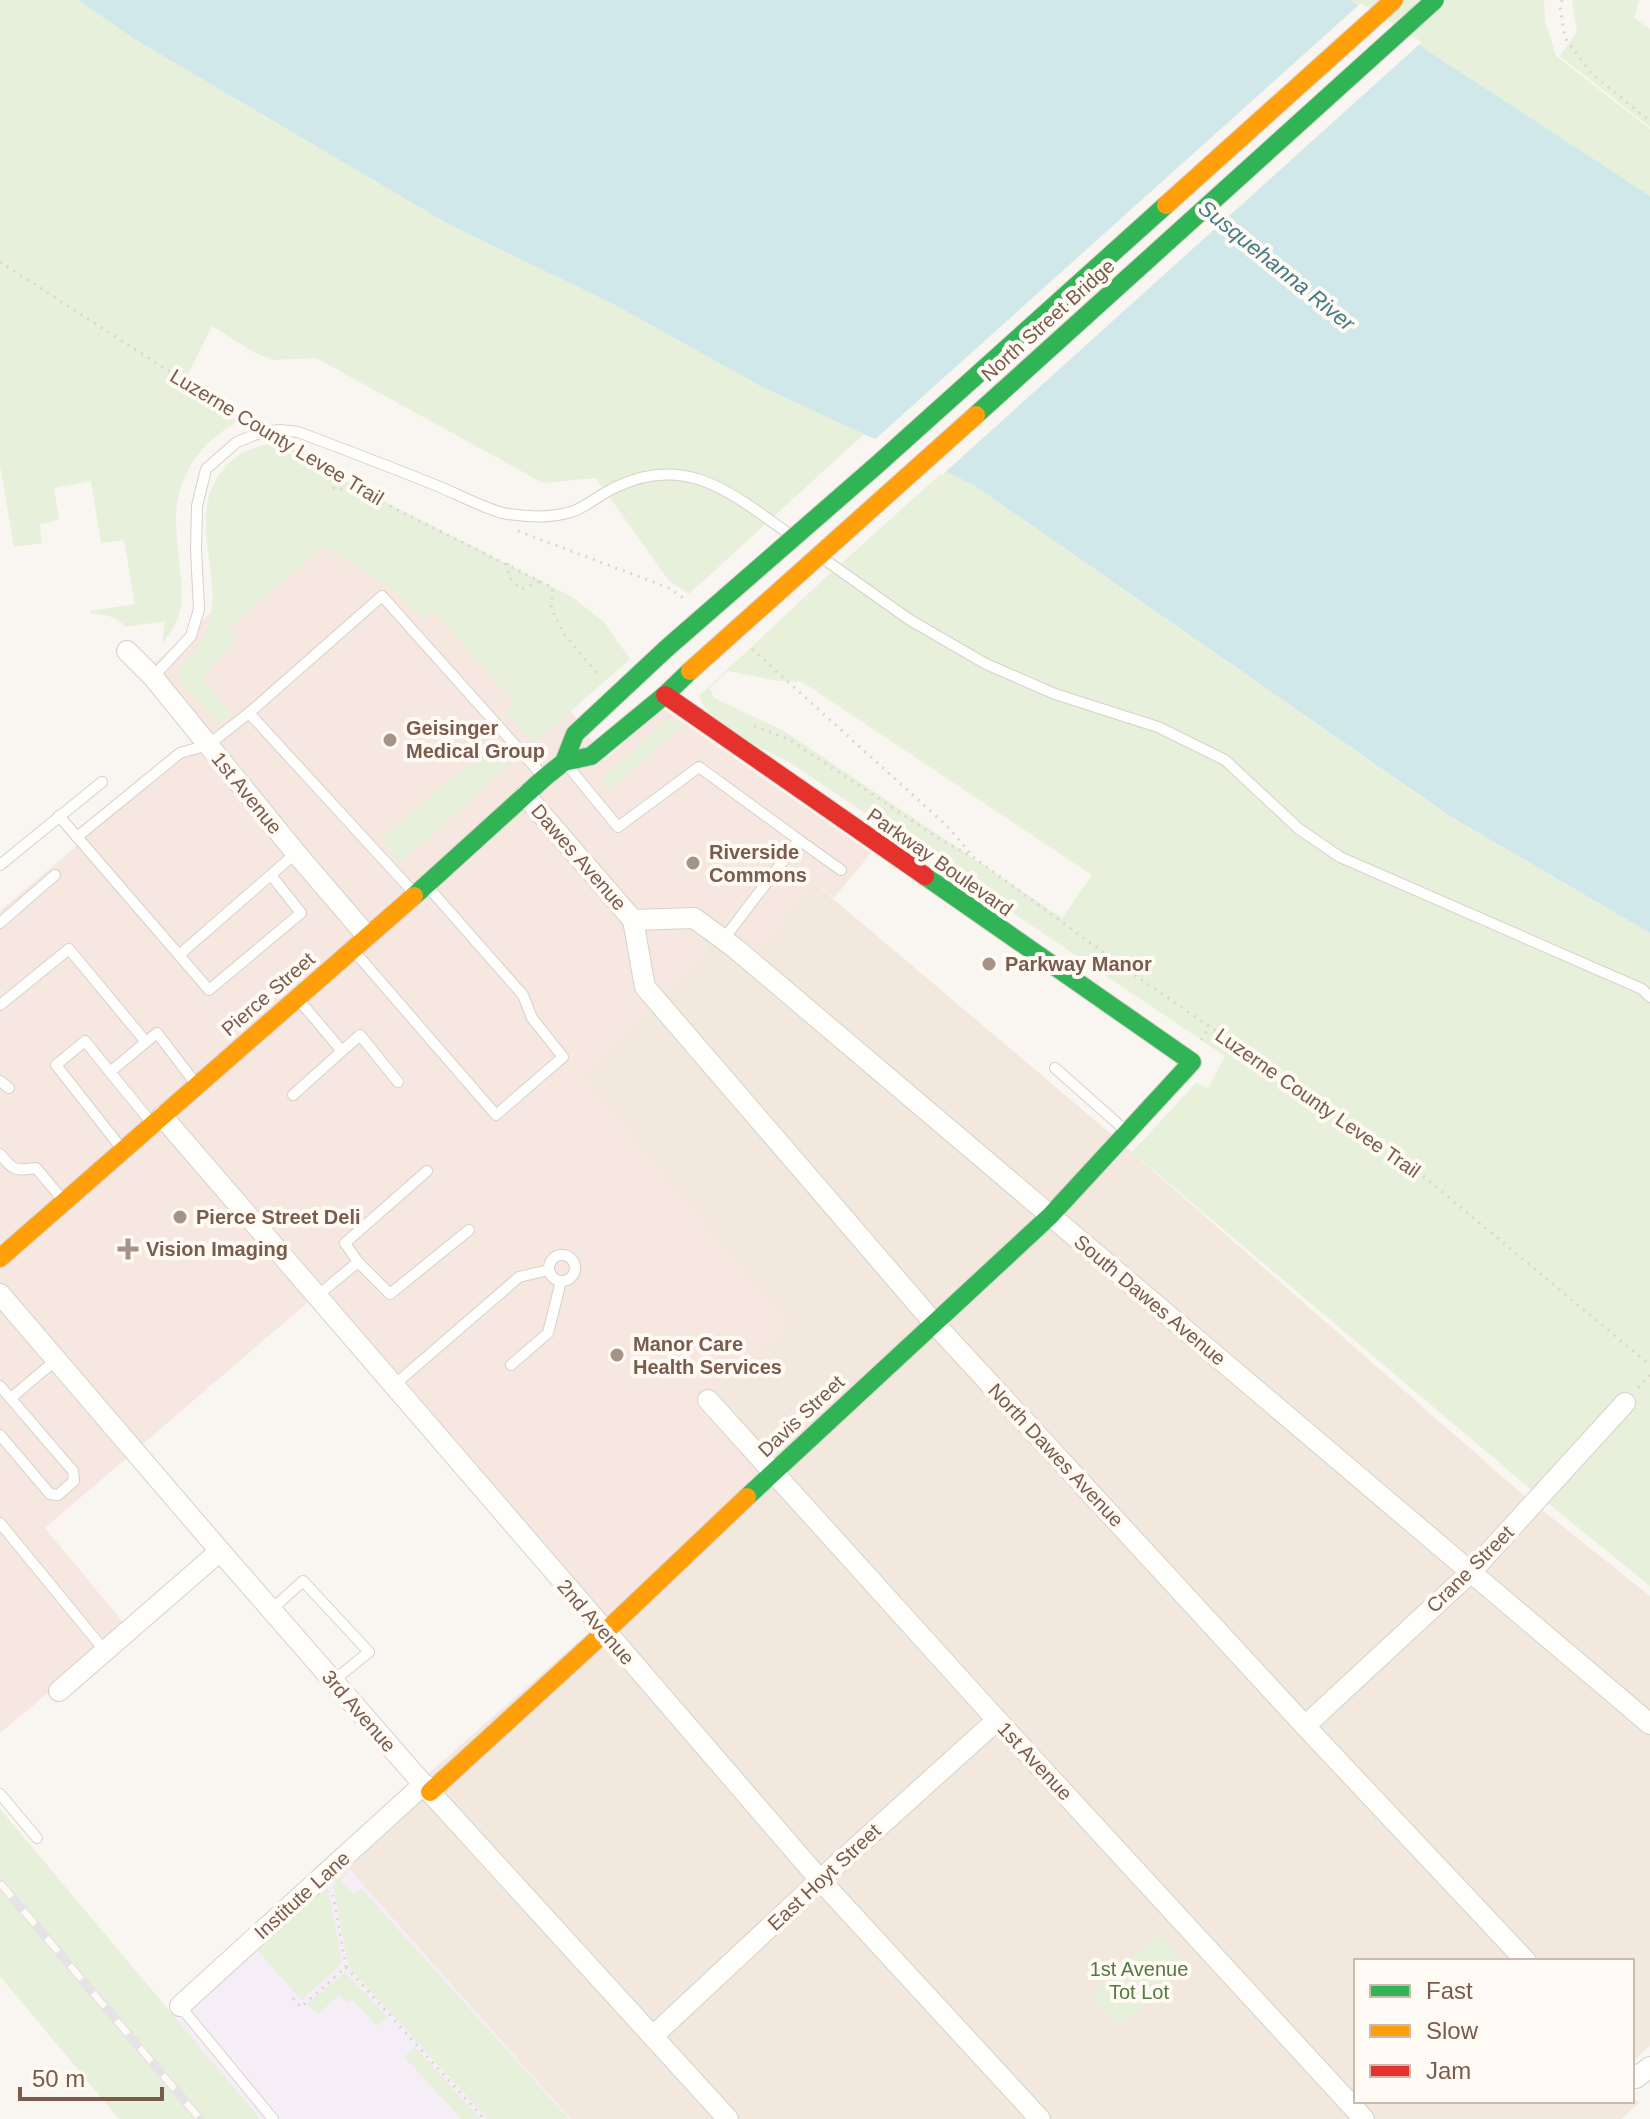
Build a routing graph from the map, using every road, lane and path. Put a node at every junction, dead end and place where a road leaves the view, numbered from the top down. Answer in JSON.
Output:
{"nodes":[{"id":1,"x":1394,"y":0,"type":"edge"},
{"id":2,"x":1435,"y":0,"type":"edge"},
{"id":3,"x":1562,"y":0,"type":"edge"},
{"id":4,"x":1650,"y":121,"type":"edge"},
{"id":5,"x":0,"y":262,"type":"edge"},
{"id":6,"x":210,"y":397,"type":"junction"},
{"id":7,"x":229,"y":410,"type":"junction"},
{"id":8,"x":262,"y":432,"type":"junction"},
{"id":9,"x":328,"y":472,"type":"junction"},
{"id":10,"x":349,"y":484,"type":"junction"},
{"id":11,"x":801,"y":543,"type":"dead end"},
{"id":12,"x":814,"y":552,"type":"dead end"},
{"id":13,"x":508,"y":563,"type":"junction"},
{"id":14,"x":541,"y":581,"type":"junction"},
{"id":15,"x":667,"y":648,"type":"joint"},
{"id":16,"x":127,"y":651,"type":"dead end"},
{"id":17,"x":765,"y":660,"type":"dead end"},
{"id":18,"x":690,"y":671,"type":"joint"},
{"id":19,"x":153,"y":677,"type":"junction"},
{"id":20,"x":603,"y":680,"type":"dead end"},
{"id":21,"x":665,"y":695,"type":"junction"},
{"id":22,"x":249,"y":713,"type":"junction"},
{"id":23,"x":743,"y":721,"type":"dead end"},
{"id":24,"x":208,"y":745,"type":"junction"},
{"id":25,"x":564,"y":762,"type":"junction"},
{"id":26,"x":544,"y":778,"type":"junction"},
{"id":27,"x":102,"y":782,"type":"dead end"},
{"id":28,"x":525,"y":795,"type":"junction"},
{"id":29,"x":59,"y":816,"type":"junction"},
{"id":30,"x":77,"y":837,"type":"junction"},
{"id":31,"x":799,"y":840,"type":"junction"},
{"id":32,"x":296,"y":853,"type":"junction"},
{"id":33,"x":973,"y":857,"type":"junction"},
{"id":34,"x":0,"y":865,"type":"edge"},
{"id":35,"x":841,"y":870,"type":"dead end"},
{"id":36,"x":55,"y":875,"type":"dead end"},
{"id":37,"x":271,"y":875,"type":"junction"},
{"id":38,"x":420,"y":890,"type":"junction"},
{"id":39,"x":633,"y":920,"type":"junction"},
{"id":40,"x":0,"y":923,"type":"edge"},
{"id":41,"x":723,"y":940,"type":"junction"},
{"id":42,"x":360,"y":943,"type":"junction"},
{"id":43,"x":179,"y":955,"type":"junction"},
{"id":44,"x":1650,"y":997,"type":"edge"},
{"id":45,"x":297,"y":998,"type":"junction"},
{"id":46,"x":0,"y":1005,"type":"edge"},
{"id":47,"x":1210,"y":1026,"type":"junction"},
{"id":48,"x":146,"y":1042,"type":"junction"},
{"id":49,"x":1199,"y":1042,"type":"dead end"},
{"id":50,"x":342,"y":1051,"type":"junction"},
{"id":51,"x":1192,"y":1062,"type":"joint"},
{"id":52,"x":1055,"y":1068,"type":"dead end"},
{"id":53,"x":110,"y":1072,"type":"junction"},
{"id":54,"x":398,"y":1082,"type":"dead end"},
{"id":55,"x":197,"y":1085,"type":"junction"},
{"id":56,"x":293,"y":1095,"type":"dead end"},
{"id":57,"x":158,"y":1120,"type":"junction"},
{"id":58,"x":1127,"y":1132,"type":"junction"},
{"id":59,"x":123,"y":1151,"type":"junction"},
{"id":60,"x":0,"y":1154,"type":"edge"},
{"id":61,"x":427,"y":1171,"type":"dead end"},
{"id":62,"x":64,"y":1201,"type":"junction"},
{"id":63,"x":1050,"y":1216,"type":"junction"},
{"id":64,"x":469,"y":1230,"type":"dead end"},
{"id":65,"x":0,"y":1258,"type":"edge"},
{"id":66,"x":358,"y":1262,"type":"junction"},
{"id":67,"x":549,"y":1270,"type":"junction"},
{"id":68,"x":561,"y":1281,"type":"junction"},
{"id":69,"x":0,"y":1294,"type":"edge"},
{"id":70,"x":317,"y":1296,"type":"junction"},
{"id":71,"x":934,"y":1323,"type":"junction"},
{"id":72,"x":56,"y":1360,"type":"junction"},
{"id":73,"x":511,"y":1365,"type":"dead end"},
{"id":74,"x":1650,"y":1365,"type":"edge"},
{"id":75,"x":1650,"y":1375,"type":"edge"},
{"id":76,"x":1641,"y":1385,"type":"dead end"},
{"id":77,"x":0,"y":1386,"type":"edge"},
{"id":78,"x":393,"y":1386,"type":"junction"},
{"id":79,"x":11,"y":1398,"type":"junction"},
{"id":80,"x":708,"y":1400,"type":"dead end"},
{"id":81,"x":1625,"y":1403,"type":"dead end"},
{"id":82,"x":0,"y":1435,"type":"edge"},
{"id":83,"x":772,"y":1473,"type":"junction"},
{"id":84,"x":0,"y":1523,"type":"edge"},
{"id":85,"x":220,"y":1551,"type":"junction"},
{"id":86,"x":1471,"y":1572,"type":"junction"},
{"id":87,"x":271,"y":1610,"type":"junction"},
{"id":88,"x":605,"y":1632,"type":"junction"},
{"id":89,"x":105,"y":1651,"type":"junction"},
{"id":90,"x":333,"y":1681,"type":"junction"},
{"id":91,"x":59,"y":1691,"type":"dead end"},
{"id":92,"x":997,"y":1720,"type":"junction"},
{"id":93,"x":1650,"y":1724,"type":"edge"},
{"id":94,"x":1305,"y":1726,"type":"junction"},
{"id":95,"x":427,"y":1788,"type":"junction"},
{"id":96,"x":0,"y":1794,"type":"edge"},
{"id":97,"x":37,"y":1838,"type":"dead end"},
{"id":98,"x":820,"y":1880,"type":"junction"},
{"id":99,"x":331,"y":1883,"type":"dead end"},
{"id":100,"x":1524,"y":1959,"type":"edge"},
{"id":101,"x":346,"y":1967,"type":"junction"},
{"id":102,"x":293,"y":1998,"type":"dead end"},
{"id":103,"x":180,"y":2006,"type":"joint"},
{"id":104,"x":653,"y":2036,"type":"junction"},
{"id":105,"x":1650,"y":2067,"type":"edge"},
{"id":106,"x":1634,"y":2076,"type":"edge"},
{"id":107,"x":273,"y":2119,"type":"edge"},
{"id":108,"x":484,"y":2119,"type":"edge"},
{"id":109,"x":728,"y":2119,"type":"edge"},
{"id":110,"x":1040,"y":2119,"type":"edge"},
{"id":111,"x":1364,"y":2119,"type":"edge"}],
"edges":[{"from":1,"to":15,"type":"main road","name":"North Street Bridge","bridge":true},
{"from":2,"to":18,"type":"main road","name":"North Street Bridge","bridge":true},
{"from":3,"to":4,"type":"path"},
{"from":5,"to":6,"type":"path","name":"Luzerne County Levee Trail"},
{"from":6,"to":7,"type":"path","name":"Luzerne County Levee Trail"},
{"from":6,"to":7,"type":"path"},
{"from":7,"to":8,"type":"path","name":"Luzerne County Levee Trail"},
{"from":8,"to":9,"type":"path","name":"Luzerne County Levee Trail"},
{"from":8,"to":11,"type":"lane"},
{"from":8,"to":19,"type":"lane"},
{"from":9,"to":10,"type":"path","name":"Luzerne County Levee Trail"},
{"from":9,"to":10,"type":"path"},
{"from":10,"to":13,"type":"path","name":"Luzerne County Levee Trail"},
{"from":12,"to":44,"type":"lane"},
{"from":13,"to":14,"type":"path","name":"Luzerne County Levee Trail"},
{"from":13,"to":14,"type":"path"},
{"from":14,"to":20,"type":"path"},
{"from":15,"to":25,"type":"main road","name":"Pierce Street"},
{"from":16,"to":19,"type":"street","name":"1st Avenue"},
{"from":17,"to":33,"type":"path","name":"Luzerne County Levee Trail"},
{"from":18,"to":21,"type":"main road","name":"Pierce Street"},
{"from":19,"to":24,"type":"street","name":"1st Avenue"},
{"from":21,"to":25,"type":"main road","name":"Pierce Street"},
{"from":21,"to":51,"type":"main road","name":"Parkway Boulevard"},
{"from":22,"to":24,"type":"lane"},
{"from":22,"to":26,"type":"lane"},
{"from":22,"to":38,"type":"lane"},
{"from":23,"to":33,"type":"path","name":"Luzerne County Levee Trail"},
{"from":24,"to":30,"type":"lane"},
{"from":24,"to":32,"type":"street","name":"1st Avenue"},
{"from":25,"to":26,"type":"main road","name":"Pierce Street"},
{"from":25,"to":31,"type":"lane"},
{"from":26,"to":28,"type":"main road","name":"Pierce Street"},
{"from":27,"to":29,"type":"lane"},
{"from":28,"to":38,"type":"main road","name":"Pierce Street"},
{"from":28,"to":39,"type":"street","name":"Dawes Avenue"},
{"from":29,"to":30,"type":"lane"},
{"from":29,"to":34,"type":"lane"},
{"from":30,"to":43,"type":"lane"},
{"from":31,"to":35,"type":"lane"},
{"from":31,"to":41,"type":"lane"},
{"from":32,"to":37,"type":"lane"},
{"from":32,"to":42,"type":"street","name":"1st Avenue"},
{"from":33,"to":47,"type":"path","name":"Luzerne County Levee Trail"},
{"from":36,"to":40,"type":"lane"},
{"from":37,"to":43,"type":"lane"},
{"from":37,"to":43,"type":"lane"},
{"from":38,"to":42,"type":"main road","name":"Pierce Street"},
{"from":38,"to":42,"type":"lane"},
{"from":39,"to":41,"type":"street","name":"South Dawes Avenue"},
{"from":39,"to":71,"type":"street","name":"North Dawes Avenue"},
{"from":41,"to":63,"type":"street","name":"South Dawes Avenue"},
{"from":42,"to":45,"type":"main road","name":"Pierce Street"},
{"from":45,"to":50,"type":"lane"},
{"from":45,"to":55,"type":"main road","name":"Pierce Street"},
{"from":46,"to":48,"type":"lane"},
{"from":47,"to":49,"type":"path"},
{"from":47,"to":74,"type":"path","name":"Luzerne County Levee Trail"},
{"from":48,"to":53,"type":"lane"},
{"from":48,"to":55,"type":"lane"},
{"from":50,"to":54,"type":"lane"},
{"from":50,"to":56,"type":"lane"},
{"from":51,"to":58,"type":"main road","name":"Davis Street"},
{"from":52,"to":58,"type":"lane"},
{"from":53,"to":57,"type":"lane"},
{"from":53,"to":59,"type":"lane"},
{"from":55,"to":57,"type":"main road","name":"Pierce Street"},
{"from":57,"to":59,"type":"main road","name":"Pierce Street"},
{"from":57,"to":70,"type":"street","name":"2nd Avenue"},
{"from":58,"to":63,"type":"main road","name":"Davis Street"},
{"from":59,"to":62,"type":"main road","name":"Pierce Street"},
{"from":60,"to":62,"type":"lane"},
{"from":61,"to":66,"type":"lane"},
{"from":62,"to":65,"type":"main road","name":"Pierce Street"},
{"from":63,"to":71,"type":"main road","name":"Davis Street"},
{"from":63,"to":86,"type":"street","name":"South Dawes Avenue"},
{"from":64,"to":66,"type":"lane"},
{"from":66,"to":70,"type":"lane"},
{"from":67,"to":68,"type":"lane"},
{"from":67,"to":68,"type":"lane"},
{"from":67,"to":78,"type":"lane"},
{"from":68,"to":73,"type":"lane"},
{"from":69,"to":72,"type":"street","name":"3rd Avenue"},
{"from":70,"to":78,"type":"street","name":"2nd Avenue"},
{"from":71,"to":83,"type":"main road","name":"Davis Street"},
{"from":71,"to":94,"type":"street","name":"North Dawes Avenue"},
{"from":72,"to":79,"type":"lane"},
{"from":72,"to":85,"type":"street","name":"3rd Avenue"},
{"from":75,"to":76,"type":"path"},
{"from":77,"to":79,"type":"lane"},
{"from":78,"to":88,"type":"street","name":"2nd Avenue"},
{"from":79,"to":82,"type":"lane"},
{"from":80,"to":83,"type":"street","name":"1st Avenue"},
{"from":81,"to":86,"type":"street","name":"Crane Street"},
{"from":83,"to":88,"type":"main road","name":"Davis Street"},
{"from":83,"to":92,"type":"street","name":"1st Avenue"},
{"from":84,"to":89,"type":"lane"},
{"from":85,"to":87,"type":"street","name":"3rd Avenue"},
{"from":85,"to":89,"type":"street"},
{"from":86,"to":93,"type":"street","name":"South Dawes Avenue"},
{"from":86,"to":94,"type":"street","name":"Crane Street"},
{"from":87,"to":90,"type":"street","name":"3rd Avenue"},
{"from":87,"to":90,"type":"lane"},
{"from":88,"to":95,"type":"main road","name":"Davis Street"},
{"from":88,"to":98,"type":"street","name":"2nd Avenue"},
{"from":89,"to":91,"type":"street"},
{"from":90,"to":95,"type":"street","name":"3rd Avenue"},
{"from":92,"to":98,"type":"street","name":"East Hoyt Street"},
{"from":92,"to":111,"type":"street","name":"1st Avenue"},
{"from":94,"to":100,"type":"street","name":"North Dawes Avenue"},
{"from":95,"to":103,"type":"street","name":"Institute Lane"},
{"from":95,"to":104,"type":"street","name":"3rd Avenue"},
{"from":96,"to":97,"type":"lane"},
{"from":98,"to":104,"type":"street","name":"East Hoyt Street"},
{"from":98,"to":110,"type":"street","name":"2nd Avenue"},
{"from":99,"to":101,"type":"path"},
{"from":101,"to":102,"type":"path"},
{"from":101,"to":108,"type":"path"},
{"from":103,"to":107,"type":"lane"},
{"from":104,"to":109,"type":"street","name":"3rd Avenue"},
{"from":105,"to":106,"type":"street"}]}
